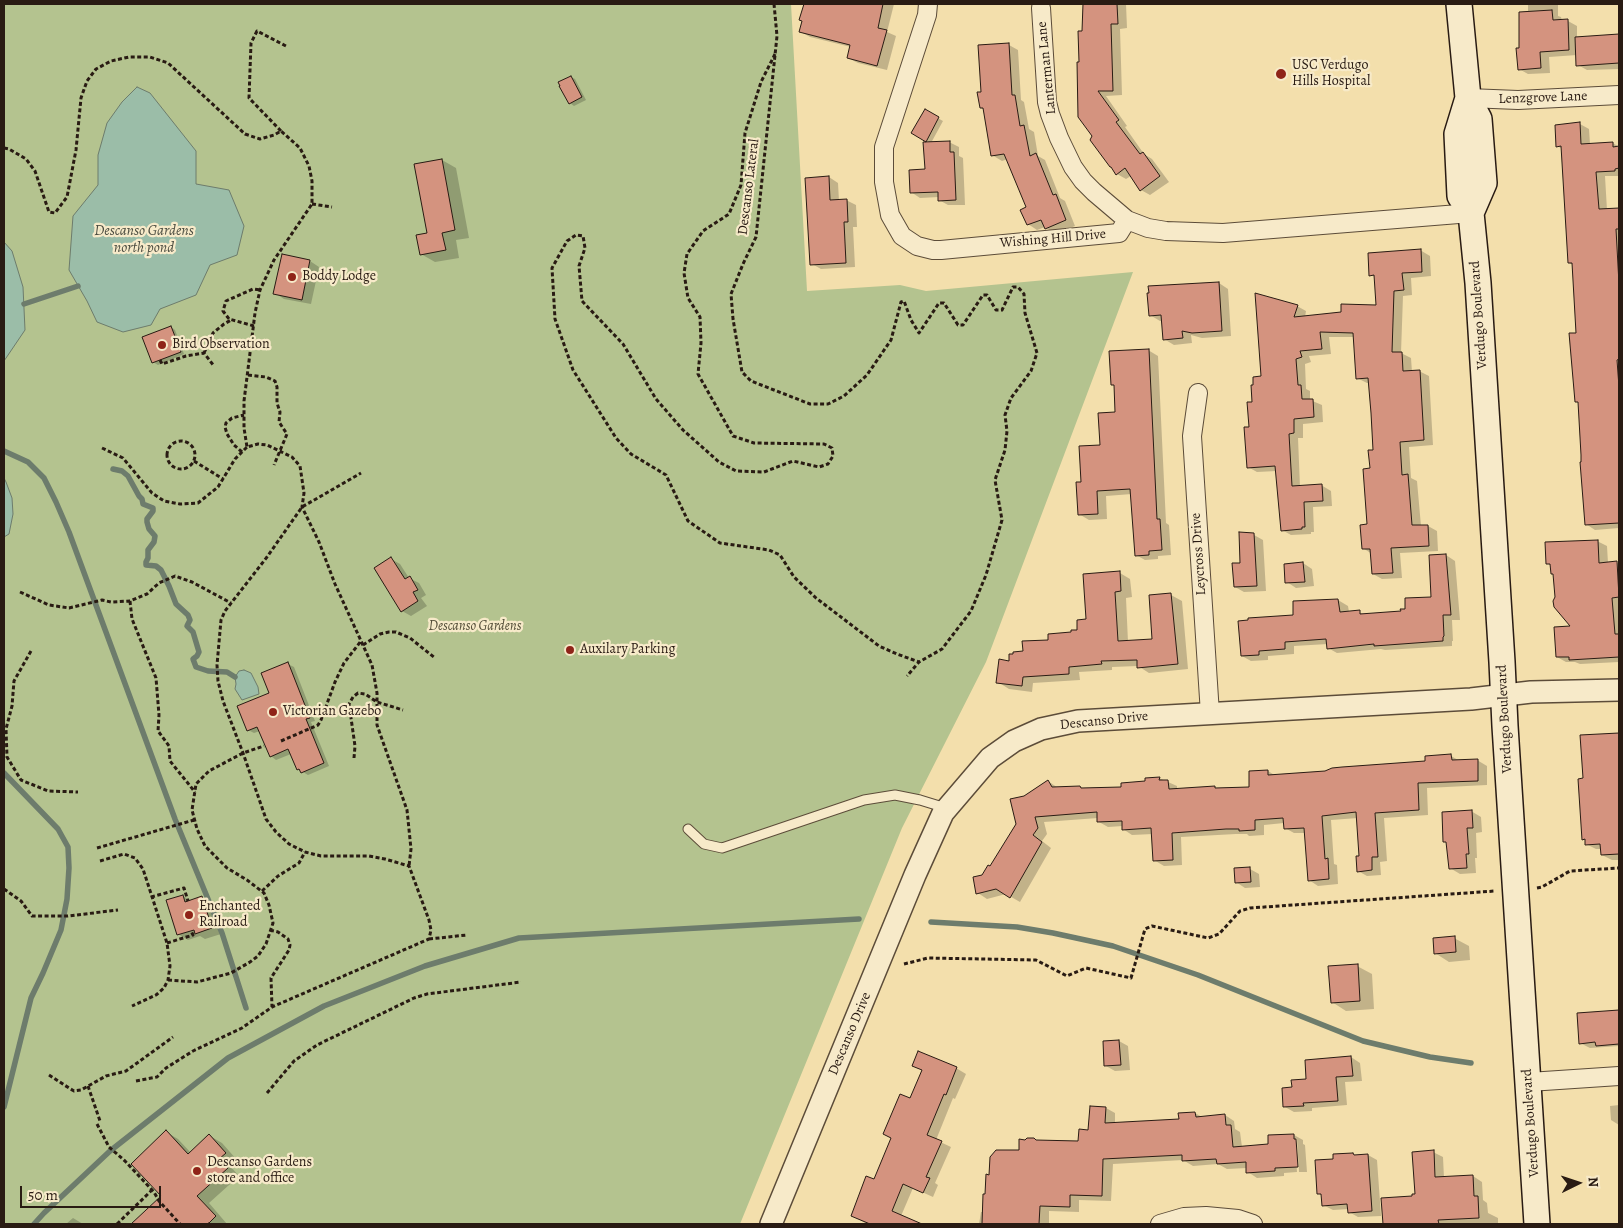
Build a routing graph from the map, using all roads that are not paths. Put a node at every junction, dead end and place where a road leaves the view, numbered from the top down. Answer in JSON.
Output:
{"nodes":[{"id":1,"x":928,"y":4,"type":"edge"},
{"id":2,"x":1460,"y":4,"type":"edge"},
{"id":3,"x":1041,"y":8,"type":"dead end"},
{"id":4,"x":1619,"y":95,"type":"edge"},
{"id":5,"x":1468,"y":98,"type":"junction"},
{"id":6,"x":1471,"y":213,"type":"junction"},
{"id":7,"x":1128,"y":220,"type":"junction"},
{"id":8,"x":1198,"y":393,"type":"dead end"},
{"id":9,"x":1619,"y":690,"type":"edge"},
{"id":10,"x":1504,"y":696,"type":"junction"},
{"id":11,"x":1210,"y":714,"type":"junction"},
{"id":12,"x":946,"y":808,"type":"junction"},
{"id":13,"x":688,"y":830,"type":"dead end"},
{"id":14,"x":1619,"y":1076,"type":"edge"},
{"id":15,"x":1529,"y":1082,"type":"junction"},
{"id":16,"x":772,"y":1224,"type":"edge"},
{"id":17,"x":1160,"y":1224,"type":"edge"},
{"id":18,"x":1253,"y":1224,"type":"edge"},
{"id":19,"x":1537,"y":1224,"type":"edge"}],
"edges":[{"from":1,"to":7,"type":"street","name":"Wishing Hill Drive"},
{"from":2,"to":5,"type":"main road","name":"Verdugo Boulevard"},
{"from":3,"to":7,"type":"street","name":"Lanterman Lane"},
{"from":4,"to":5,"type":"street","name":"Lenzgrove Lane"},
{"from":5,"to":6,"type":"main road","name":"Verdugo Boulevard"},
{"from":6,"to":7,"type":"street"},
{"from":6,"to":10,"type":"main road","name":"Verdugo Boulevard"},
{"from":8,"to":11,"type":"street","name":"Leycross Drive"},
{"from":9,"to":10,"type":"street","name":"Descanso Drive"},
{"from":10,"to":11,"type":"street","name":"Descanso Drive"},
{"from":10,"to":15,"type":"main road","name":"Verdugo Boulevard"},
{"from":11,"to":12,"type":"street","name":"Descanso Drive"},
{"from":12,"to":13,"type":"lane"},
{"from":12,"to":16,"type":"street","name":"Descanso Drive"},
{"from":14,"to":15,"type":"street"},
{"from":15,"to":19,"type":"main road","name":"Verdugo Boulevard"},
{"from":17,"to":18,"type":"street"}]}
